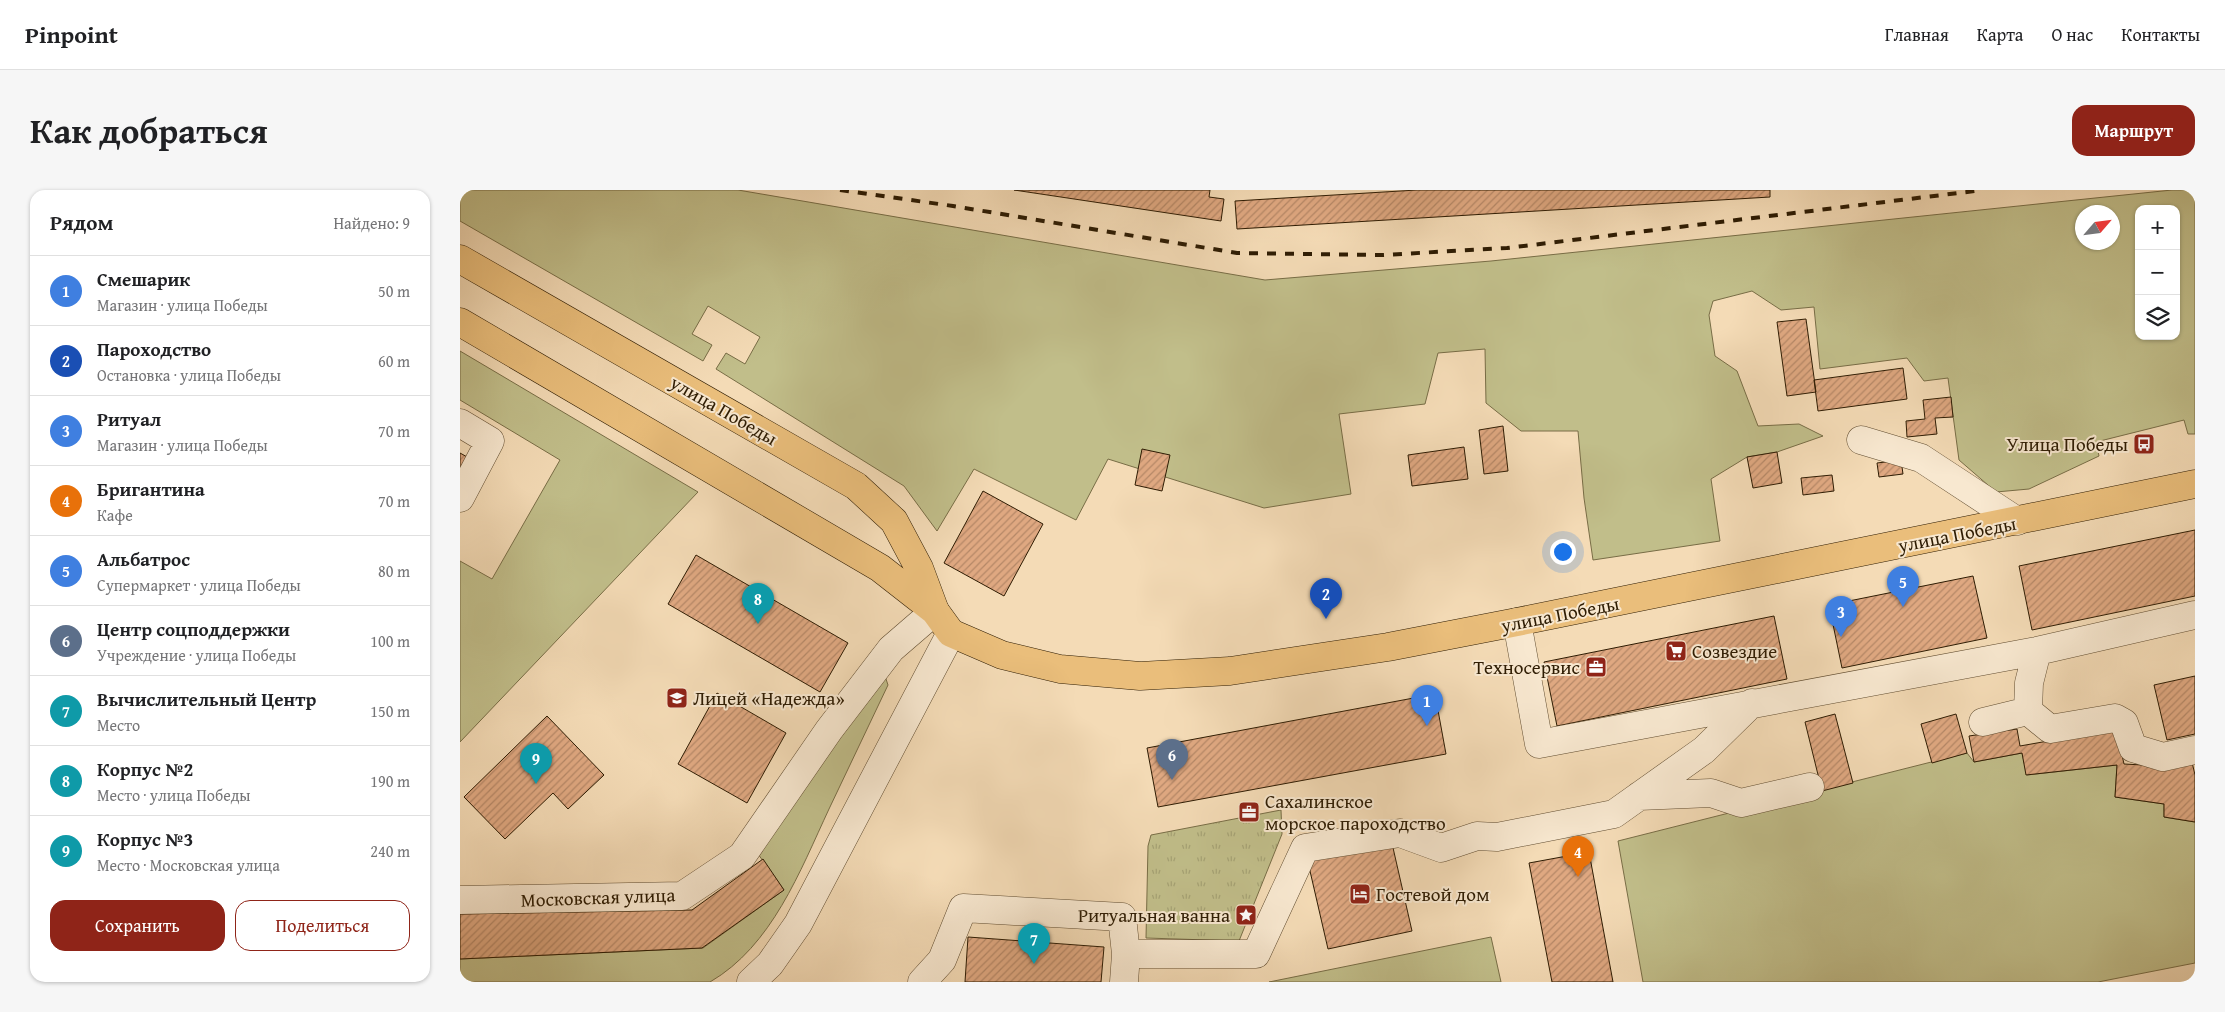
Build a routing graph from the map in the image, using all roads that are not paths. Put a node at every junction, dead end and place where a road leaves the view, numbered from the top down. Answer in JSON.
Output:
{"nodes":[{"id":1,"x":460,"y":259,"type":"edge"},
{"id":2,"x":460,"y":322,"type":"edge"},
{"id":3,"x":460,"y":423,"type":"edge"},
{"id":4,"x":1861,"y":440,"type":"dead end"},
{"id":5,"x":2195,"y":484,"type":"edge"},
{"id":6,"x":460,"y":498,"type":"edge"},
{"id":7,"x":2017,"y":521,"type":"junction"},
{"id":8,"x":935,"y":611,"type":"junction"},
{"id":9,"x":2195,"y":615,"type":"edge"},
{"id":10,"x":1517,"y":622,"type":"junction"},
{"id":11,"x":951,"y":633,"type":"junction"},
{"id":12,"x":2037,"y":651,"type":"junction"},
{"id":13,"x":1752,"y":703,"type":"junction"},
{"id":14,"x":2028,"y":711,"type":"junction"},
{"id":15,"x":1983,"y":722,"type":"dead end"},
{"id":16,"x":2195,"y":750,"type":"edge"},
{"id":17,"x":1810,"y":787,"type":"dead end"},
{"id":18,"x":1640,"y":796,"type":"junction"},
{"id":19,"x":460,"y":900,"type":"edge"},
{"id":20,"x":1126,"y":954,"type":"junction"},
{"id":21,"x":751,"y":982,"type":"edge"},
{"id":22,"x":922,"y":982,"type":"edge"},
{"id":23,"x":1124,"y":982,"type":"edge"}],
"edges":[{"from":1,"to":8,"type":"main road","name":"улица Победы"},
{"from":2,"to":8,"type":"main road","name":"улица Победы"},
{"from":3,"to":6,"type":"street"},
{"from":4,"to":7,"type":"street"},
{"from":5,"to":7,"type":"main road","name":"улица Победы"},
{"from":7,"to":10,"type":"main road","name":"улица Победы"},
{"from":8,"to":11,"type":"main road","name":"улица Победы"},
{"from":8,"to":19,"type":"street","name":"Московская улица"},
{"from":9,"to":12,"type":"street"},
{"from":10,"to":11,"type":"main road","name":"улица Победы"},
{"from":10,"to":13,"type":"street"},
{"from":11,"to":21,"type":"street"},
{"from":12,"to":13,"type":"street"},
{"from":12,"to":14,"type":"street"},
{"from":13,"to":18,"type":"street"},
{"from":14,"to":15,"type":"street"},
{"from":14,"to":16,"type":"street"},
{"from":17,"to":18,"type":"street"},
{"from":18,"to":20,"type":"street"},
{"from":20,"to":22,"type":"street"},
{"from":20,"to":23,"type":"street"}]}
